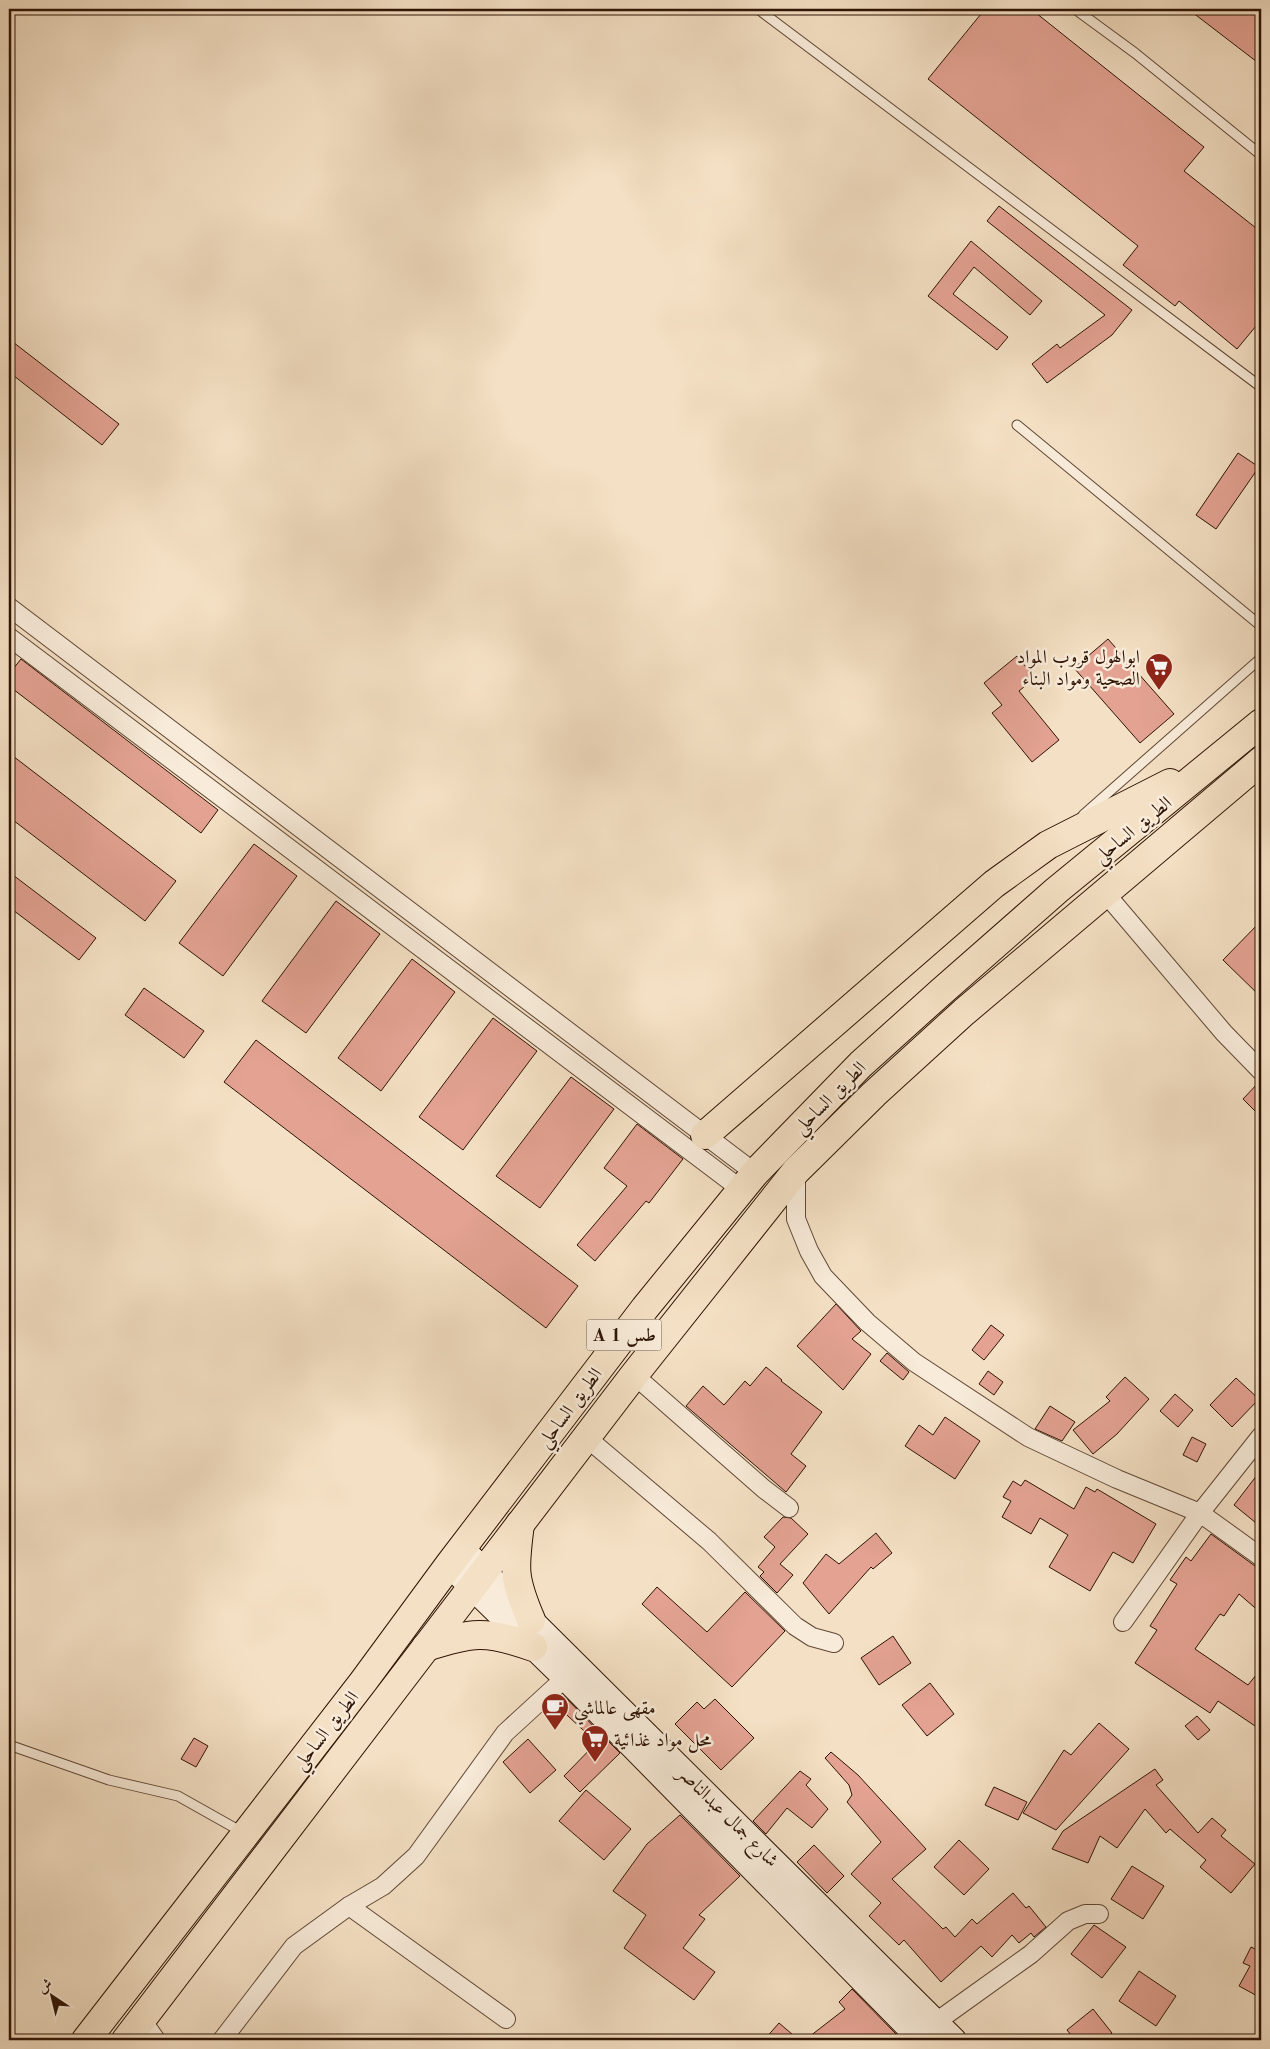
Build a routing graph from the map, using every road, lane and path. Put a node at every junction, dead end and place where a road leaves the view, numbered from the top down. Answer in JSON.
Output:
{"nodes":[{"id":1,"x":758,"y":9,"type":"edge"},
{"id":2,"x":1075,"y":9,"type":"edge"},
{"id":3,"x":1261,"y":155,"type":"edge"},
{"id":4,"x":1261,"y":387,"type":"edge"},
{"id":5,"x":1017,"y":425,"type":"dead end"},
{"id":6,"x":9,"y":607,"type":"edge"},
{"id":7,"x":1261,"y":626,"type":"edge"},
{"id":8,"x":9,"y":637,"type":"edge"},
{"id":9,"x":1261,"y":658,"type":"edge"},
{"id":10,"x":1261,"y":723,"type":"edge"},
{"id":11,"x":1218,"y":759,"type":"junction"},
{"id":12,"x":1261,"y":761,"type":"edge"},
{"id":13,"x":273,"y":810,"type":"junction"},
{"id":14,"x":261,"y":826,"type":"junction"},
{"id":15,"x":1048,"y":845,"type":"junction"},
{"id":16,"x":1106,"y":894,"type":"junction"},
{"id":17,"x":1261,"y":1071,"type":"edge"},
{"id":18,"x":704,"y":1135,"type":"junction"},
{"id":19,"x":796,"y":1171,"type":"junction"},
{"id":20,"x":748,"y":1182,"type":"junction"},
{"id":21,"x":634,"y":1375,"type":"junction"},
{"id":22,"x":1261,"y":1436,"type":"edge"},
{"id":23,"x":587,"y":1438,"type":"junction"},
{"id":24,"x":789,"y":1508,"type":"dead end"},
{"id":25,"x":1200,"y":1513,"type":"junction"},
{"id":26,"x":521,"y":1522,"type":"junction"},
{"id":27,"x":456,"y":1557,"type":"junction"},
{"id":28,"x":1261,"y":1557,"type":"edge"},
{"id":29,"x":477,"y":1578,"type":"junction"},
{"id":30,"x":531,"y":1620,"type":"junction"},
{"id":31,"x":1123,"y":1622,"type":"dead end"},
{"id":32,"x":834,"y":1642,"type":"dead end"},
{"id":33,"x":426,"y":1647,"type":"junction"},
{"id":34,"x":532,"y":1647,"type":"junction"},
{"id":35,"x":565,"y":1678,"type":"junction"},
{"id":36,"x":9,"y":1745,"type":"edge"},
{"id":37,"x":244,"y":1833,"type":"junction"},
{"id":38,"x":349,"y":1906,"type":"junction"},
{"id":39,"x":1099,"y":1914,"type":"dead end"},
{"id":40,"x":506,"y":2019,"type":"dead end"},
{"id":41,"x":936,"y":2022,"type":"junction"},
{"id":42,"x":142,"y":2033,"type":"edge"},
{"id":43,"x":86,"y":2040,"type":"edge"},
{"id":44,"x":222,"y":2040,"type":"edge"},
{"id":45,"x":921,"y":2040,"type":"edge"},
{"id":46,"x":954,"y":2040,"type":"edge"}],
"edges":[{"from":1,"to":4,"type":"lane"},
{"from":2,"to":3,"type":"lane"},
{"from":5,"to":7,"type":"lane"},
{"from":6,"to":13,"type":"street"},
{"from":8,"to":14,"type":"street"},
{"from":9,"to":15,"type":"lane"},
{"from":10,"to":11,"type":"highway","name":"الطريق الساحلي","number":"A 1 طس"},
{"from":11,"to":15,"type":"highway"},
{"from":11,"to":20,"type":"highway","name":"الطريق الساحلي","number":"A 1 طس"},
{"from":12,"to":16,"type":"highway","name":"الطريق الساحلي","number":"A 1 طس"},
{"from":13,"to":14,"type":"street"},
{"from":13,"to":18,"type":"street"},
{"from":14,"to":20,"type":"street"},
{"from":15,"to":18,"type":"highway"},
{"from":16,"to":17,"type":"street"},
{"from":16,"to":19,"type":"highway","name":"الطريق الساحلي","number":"A 1 طس"},
{"from":18,"to":20,"type":"street"},
{"from":19,"to":21,"type":"highway","name":"الطريق الساحلي","number":"A 1 طس"},
{"from":19,"to":25,"type":"street"},
{"from":20,"to":27,"type":"highway","name":"الطريق الساحلي","number":"A 1 طس"},
{"from":21,"to":23,"type":"highway","name":"الطريق الساحلي","number":"A 1 طس"},
{"from":21,"to":24,"type":"street"},
{"from":22,"to":25,"type":"street"},
{"from":23,"to":26,"type":"highway","name":"الطريق الساحلي","number":"A 1 طس"},
{"from":23,"to":32,"type":"street"},
{"from":25,"to":28,"type":"street"},
{"from":25,"to":31,"type":"street"},
{"from":26,"to":29,"type":"highway","name":"الطريق الساحلي","number":"A 1 طس"},
{"from":26,"to":30,"type":"highway"},
{"from":27,"to":29,"type":"main road","name":"شارع جمال عبدالناصر"},
{"from":27,"to":37,"type":"highway","name":"الطريق الساحلي","number":"A 1 طس"},
{"from":29,"to":30,"type":"main road","name":"شارع جمال عبدالناصر"},
{"from":29,"to":33,"type":"highway","name":"الطريق الساحلي","number":"A 1 طس"},
{"from":29,"to":34,"type":"main road","name":"شارع جمال عبدالناصر"},
{"from":30,"to":41,"type":"main road","name":"شارع جمال عبدالناصر"},
{"from":33,"to":34,"type":"highway"},
{"from":33,"to":42,"type":"highway","name":"الطريق الساحلي","number":"A 1 طس"},
{"from":34,"to":35,"type":"main road","name":"شارع جمال عبدالناصر"},
{"from":35,"to":38,"type":"street"},
{"from":35,"to":45,"type":"main road","name":"شارع جمال عبدالناصر"},
{"from":36,"to":37,"type":"lane"},
{"from":37,"to":43,"type":"highway","name":"الطريق الساحلي","number":"A 1 طس"},
{"from":38,"to":40,"type":"street"},
{"from":38,"to":44,"type":"street"},
{"from":39,"to":41,"type":"street"},
{"from":41,"to":46,"type":"main road","name":"شارع جمال عبدالناصر"}]}
